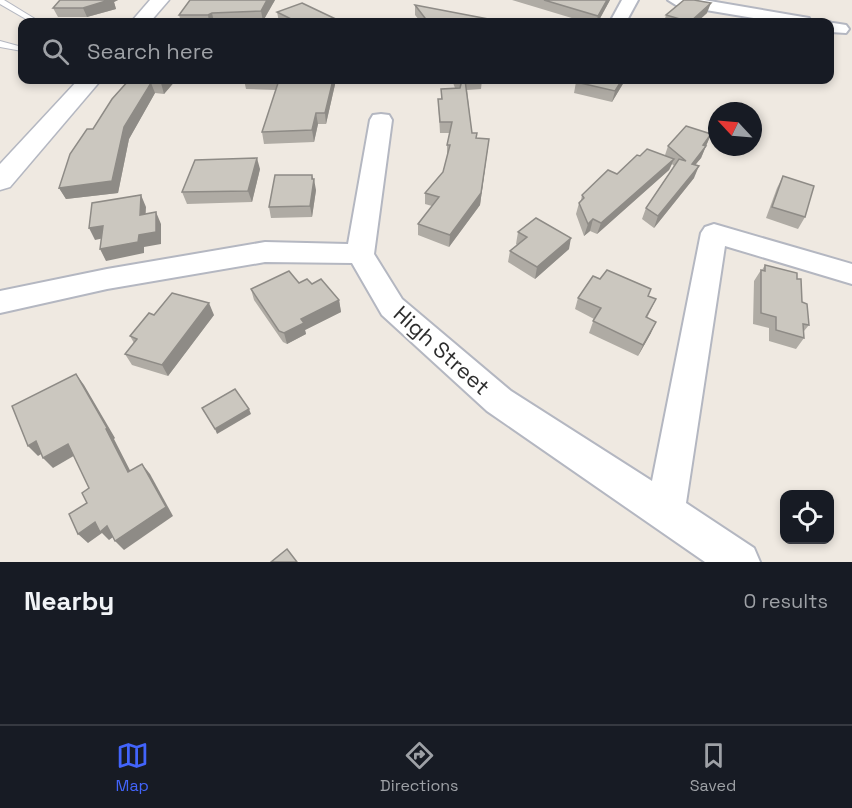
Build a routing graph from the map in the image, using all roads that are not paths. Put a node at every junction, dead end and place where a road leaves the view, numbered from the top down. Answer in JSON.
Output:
{"nodes":[{"id":1,"x":160,"y":0,"type":"edge"},
{"id":2,"x":630,"y":0,"type":"edge"},
{"id":3,"x":676,"y":0,"type":"edge"},
{"id":4,"x":0,"y":1,"type":"edge"},
{"id":5,"x":29,"y":18,"type":"edge"},
{"id":6,"x":144,"y":18,"type":"edge"},
{"id":7,"x":620,"y":18,"type":"edge"},
{"id":8,"x":780,"y":18,"type":"edge"},
{"id":9,"x":0,"y":44,"type":"edge"},
{"id":10,"x":18,"y":48,"type":"edge"},
{"id":11,"x":86,"y":84,"type":"edge"},
{"id":12,"x":381,"y":120,"type":"dead end"},
{"id":13,"x":0,"y":181,"type":"edge"},
{"id":14,"x":360,"y":254,"type":"junction"},
{"id":15,"x":852,"y":274,"type":"edge"},
{"id":16,"x":0,"y":302,"type":"edge"},
{"id":17,"x":665,"y":512,"type":"junction"},
{"id":18,"x":740,"y":562,"type":"edge"}],
"edges":[{"from":1,"to":6,"type":"main road"},
{"from":2,"to":7,"type":"street"},
{"from":3,"to":8,"type":"street"},
{"from":4,"to":5,"type":"lane"},
{"from":9,"to":10,"type":"lane"},
{"from":11,"to":13,"type":"main road"},
{"from":12,"to":14,"type":"street"},
{"from":14,"to":16,"type":"street"},
{"from":14,"to":17,"type":"street","name":"High Street"},
{"from":15,"to":17,"type":"street"},
{"from":17,"to":18,"type":"street","name":"High Street"}]}
